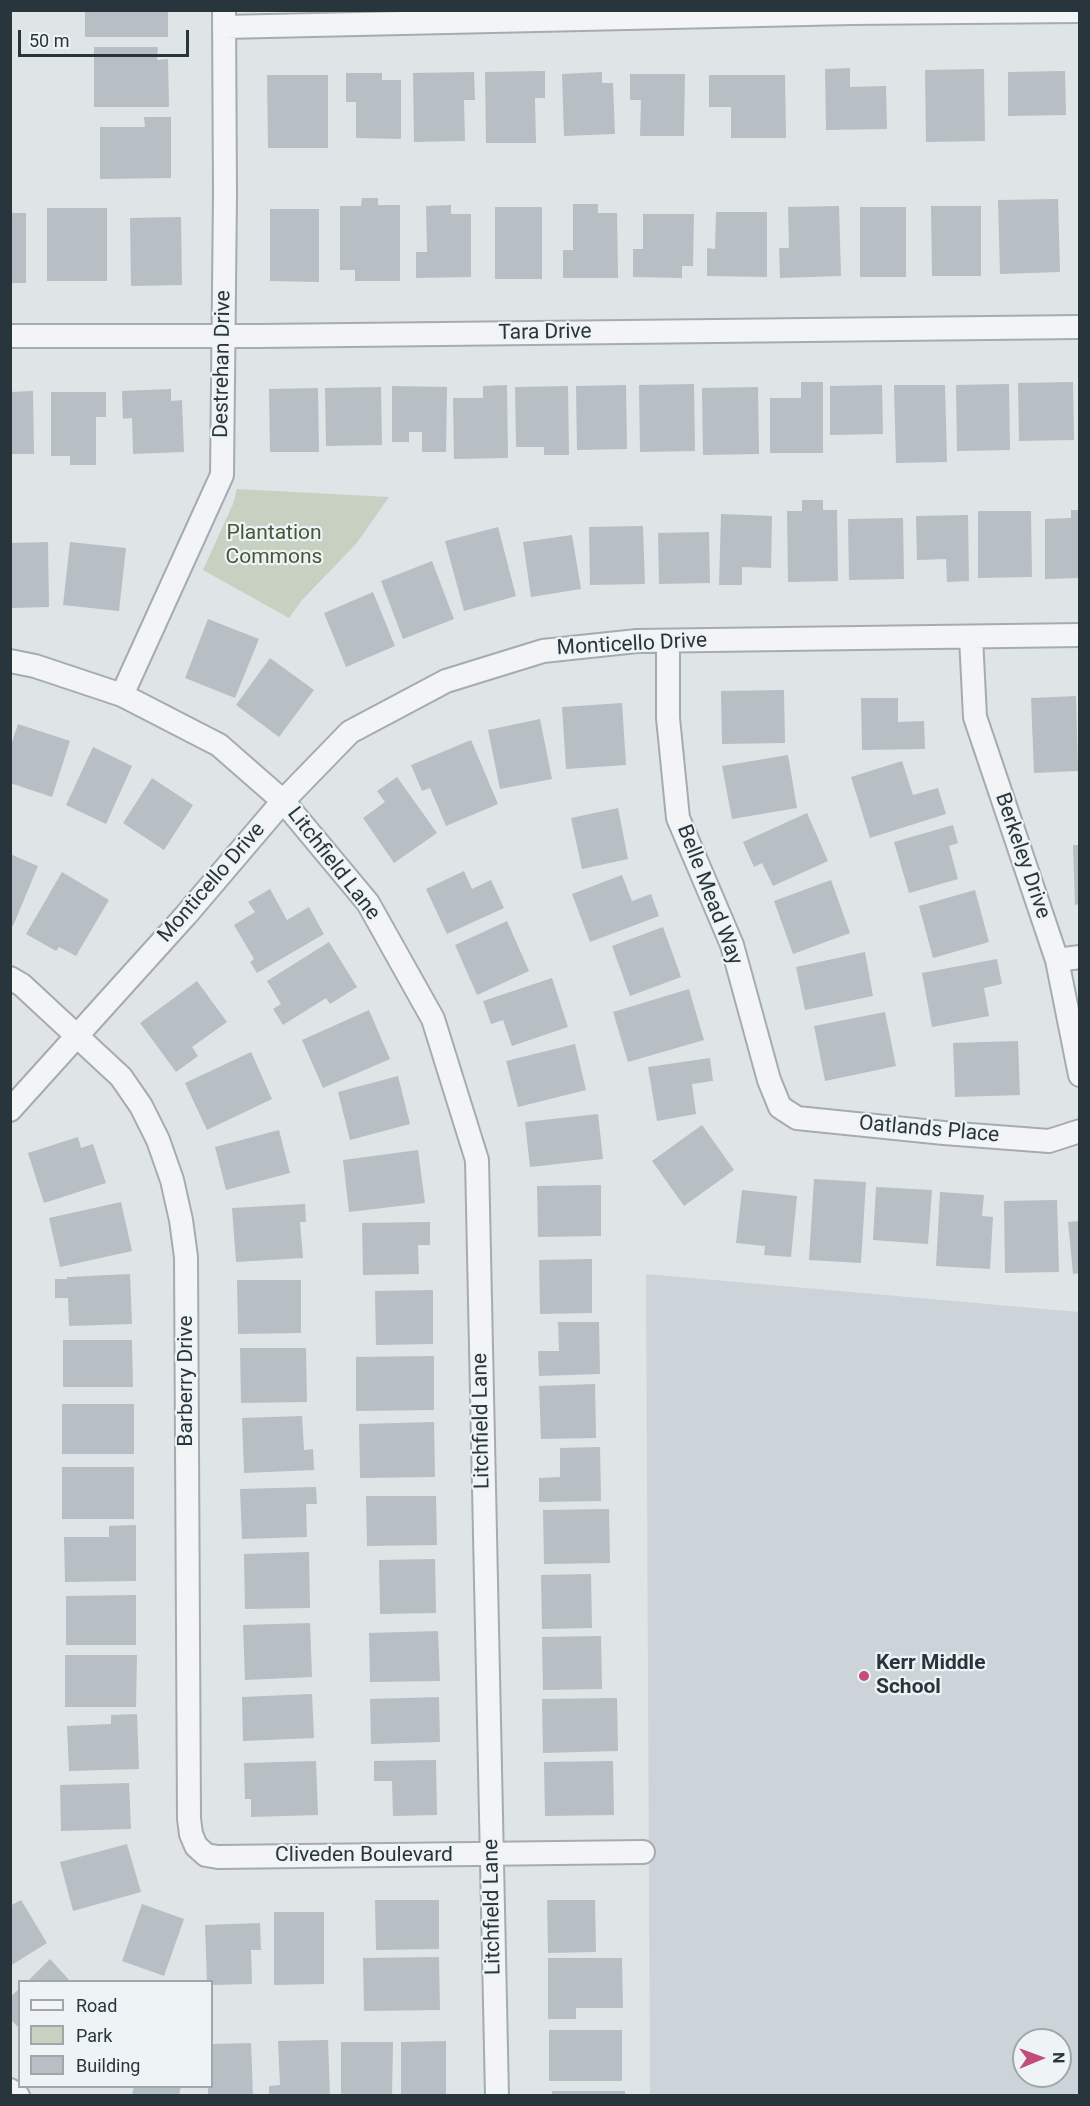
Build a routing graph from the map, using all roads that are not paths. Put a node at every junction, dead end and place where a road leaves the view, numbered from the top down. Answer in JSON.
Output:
{"nodes":[{"id":1,"x":1080,"y":11,"type":"edge"},
{"id":2,"x":851,"y":12,"type":"edge"},
{"id":3,"x":224,"y":19,"type":"edge"},
{"id":4,"x":1080,"y":327,"type":"edge"},
{"id":5,"x":10,"y":336,"type":"edge"},
{"id":6,"x":223,"y":336,"type":"junction"},
{"id":7,"x":1080,"y":635,"type":"edge"},
{"id":8,"x":971,"y":637,"type":"junction"},
{"id":9,"x":668,"y":641,"type":"junction"},
{"id":10,"x":10,"y":661,"type":"edge"},
{"id":11,"x":122,"y":695,"type":"junction"},
{"id":12,"x":283,"y":801,"type":"junction"},
{"id":13,"x":1080,"y":957,"type":"edge"},
{"id":14,"x":1057,"y":960,"type":"junction"},
{"id":15,"x":10,"y":978,"type":"edge"},
{"id":16,"x":77,"y":1035,"type":"junction"},
{"id":17,"x":1080,"y":1075,"type":"edge"},
{"id":18,"x":780,"y":1107,"type":"joint"},
{"id":19,"x":10,"y":1110,"type":"edge"},
{"id":20,"x":1080,"y":1131,"type":"edge"},
{"id":21,"x":196,"y":1846,"type":"joint"},
{"id":22,"x":643,"y":1852,"type":"dead end"},
{"id":23,"x":492,"y":1855,"type":"junction"},
{"id":24,"x":10,"y":2090,"type":"edge"},
{"id":25,"x":18,"y":2096,"type":"edge"},
{"id":26,"x":497,"y":2096,"type":"edge"}],
"edges":[{"from":1,"to":2,"type":"street"},
{"from":2,"to":3,"type":"street"},
{"from":3,"to":6,"type":"street","name":"Destrehan Drive"},
{"from":4,"to":6,"type":"street","name":"Tara Drive"},
{"from":5,"to":6,"type":"street","name":"Tara Drive"},
{"from":6,"to":11,"type":"street","name":"Destrehan Drive"},
{"from":7,"to":8,"type":"street","name":"Monticello Drive"},
{"from":8,"to":9,"type":"street","name":"Monticello Drive"},
{"from":8,"to":14,"type":"street","name":"Berkeley Drive"},
{"from":9,"to":12,"type":"street","name":"Monticello Drive"},
{"from":9,"to":18,"type":"street","name":"Belle Mead Way"},
{"from":10,"to":11,"type":"street","name":"Litchfield Lane"},
{"from":11,"to":12,"type":"street","name":"Litchfield Lane"},
{"from":12,"to":16,"type":"street","name":"Monticello Drive"},
{"from":12,"to":23,"type":"street","name":"Litchfield Lane"},
{"from":13,"to":14,"type":"street"},
{"from":14,"to":17,"type":"street","name":"Berkeley Drive"},
{"from":15,"to":16,"type":"street","name":"Barberry Drive"},
{"from":16,"to":19,"type":"street","name":"Monticello Drive"},
{"from":16,"to":21,"type":"street","name":"Barberry Drive"},
{"from":18,"to":20,"type":"street","name":"Oatlands Place"},
{"from":21,"to":23,"type":"street","name":"Cliveden Boulevard"},
{"from":22,"to":23,"type":"street","name":"Cliveden Boulevard"},
{"from":23,"to":26,"type":"street","name":"Litchfield Lane"},
{"from":24,"to":25,"type":"street"}]}
